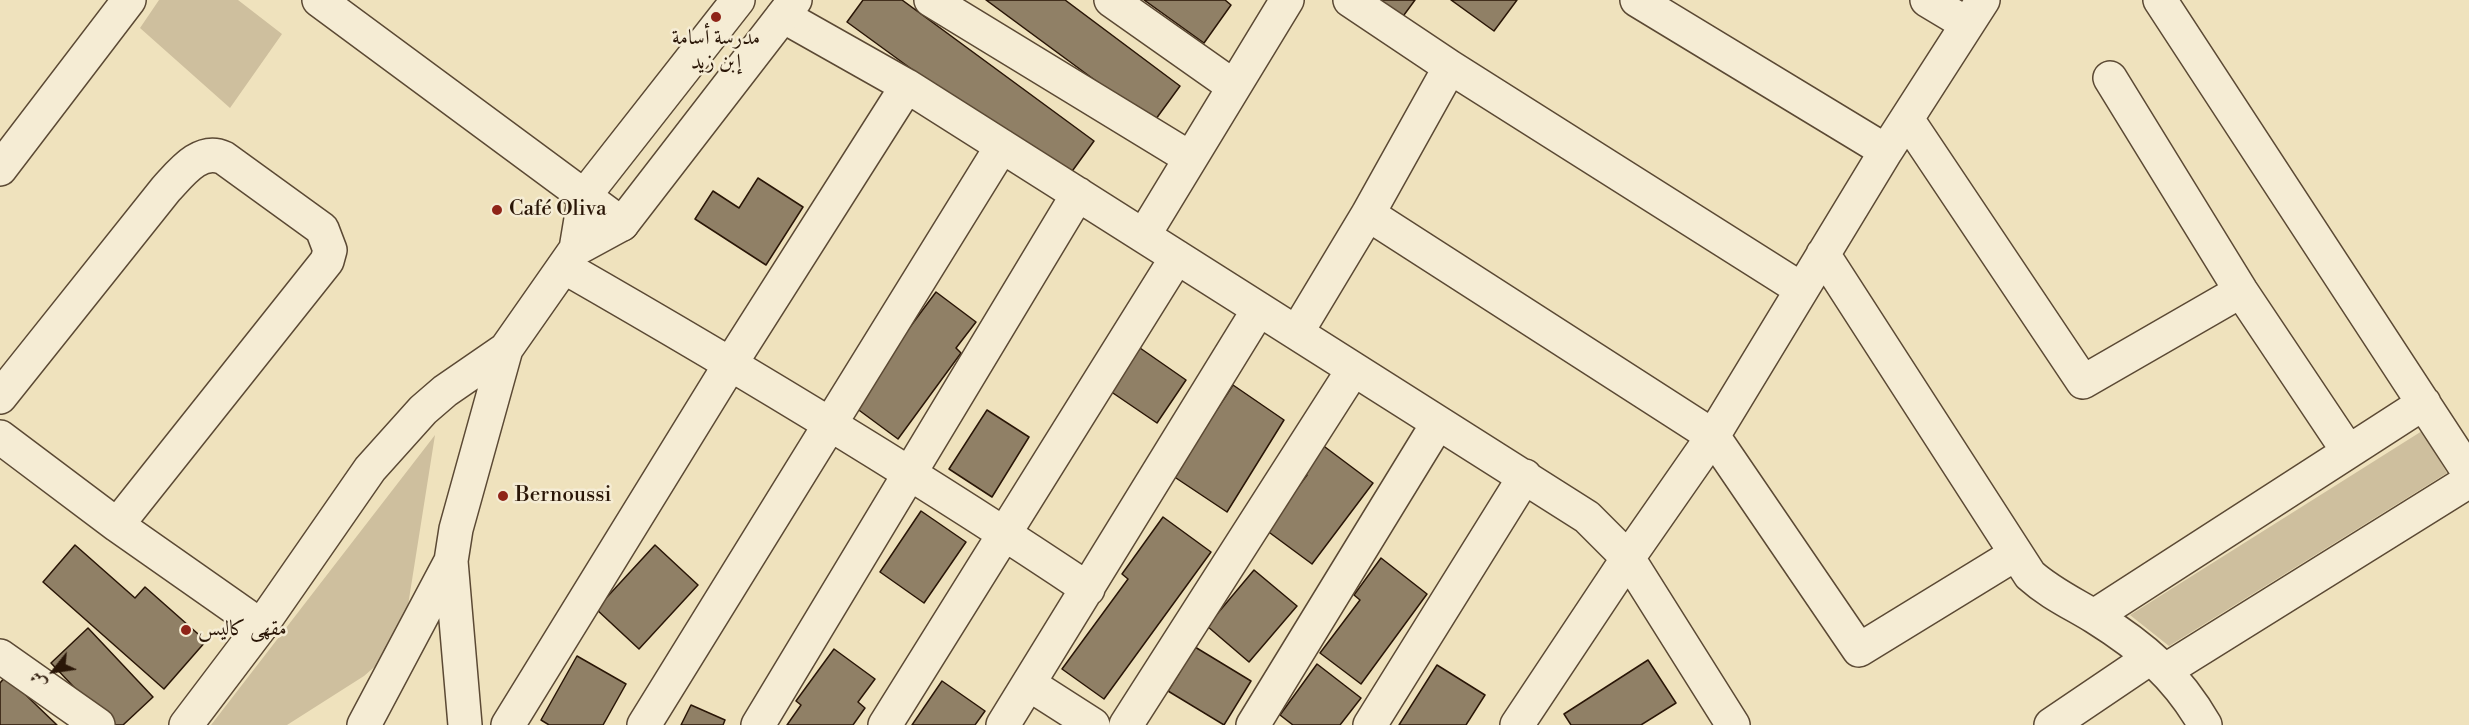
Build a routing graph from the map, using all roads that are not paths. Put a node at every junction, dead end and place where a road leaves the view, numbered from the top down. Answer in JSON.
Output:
{"nodes":[{"id":1,"x":129,"y":0,"type":"edge"},
{"id":2,"x":738,"y":0,"type":"edge"},
{"id":3,"x":931,"y":0,"type":"edge"},
{"id":4,"x":1111,"y":0,"type":"edge"},
{"id":5,"x":1350,"y":0,"type":"edge"},
{"id":6,"x":1636,"y":0,"type":"edge"},
{"id":7,"x":1927,"y":0,"type":"edge"},
{"id":8,"x":2160,"y":0,"type":"edge"},
{"id":9,"x":1282,"y":2,"type":"edge"},
{"id":10,"x":335,"y":4,"type":"edge"},
{"id":11,"x":789,"y":8,"type":"edge"},
{"id":12,"x":1975,"y":12,"type":"edge"},
{"id":13,"x":1450,"y":67,"type":"junction"},
{"id":14,"x":2110,"y":78,"type":"dead end"},
{"id":15,"x":907,"y":86,"type":"junction"},
{"id":16,"x":1233,"y":86,"type":"junction"},
{"id":17,"x":1907,"y":119,"type":"junction"},
{"id":18,"x":1002,"y":146,"type":"junction"},
{"id":19,"x":1886,"y":151,"type":"junction"},
{"id":20,"x":1190,"y":158,"type":"junction"},
{"id":21,"x":0,"y":169,"type":"edge"},
{"id":22,"x":1078,"y":194,"type":"junction"},
{"id":23,"x":585,"y":195,"type":"junction"},
{"id":24,"x":1368,"y":214,"type":"junction"},
{"id":25,"x":622,"y":224,"type":"junction"},
{"id":26,"x":1144,"y":235,"type":"junction"},
{"id":27,"x":1823,"y":254,"type":"junction"},
{"id":28,"x":1177,"y":257,"type":"junction"},
{"id":29,"x":570,"y":258,"type":"junction"},
{"id":30,"x":1801,"y":289,"type":"junction"},
{"id":31,"x":2241,"y":291,"type":"junction"},
{"id":32,"x":1259,"y":309,"type":"junction"},
{"id":33,"x":1297,"y":332,"type":"junction"},
{"id":34,"x":506,"y":349,"type":"junction"},
{"id":35,"x":731,"y":363,"type":"junction"},
{"id":36,"x":1353,"y":370,"type":"junction"},
{"id":37,"x":0,"y":397,"type":"edge"},
{"id":38,"x":2424,"y":403,"type":"junction"},
{"id":39,"x":1438,"y":423,"type":"junction"},
{"id":40,"x":828,"y":425,"type":"junction"},
{"id":41,"x":1713,"y":436,"type":"junction"},
{"id":42,"x":0,"y":437,"type":"edge"},
{"id":43,"x":2348,"y":451,"type":"junction"},
{"id":44,"x":2469,"y":472,"type":"edge"},
{"id":45,"x":909,"y":475,"type":"junction"},
{"id":46,"x":1525,"y":476,"type":"junction"},
{"id":47,"x":2469,"y":481,"type":"edge"},
{"id":48,"x":117,"y":525,"type":"junction"},
{"id":49,"x":1005,"y":534,"type":"junction"},
{"id":50,"x":2014,"y":555,"type":"junction"},
{"id":51,"x":1628,"y":558,"type":"junction"},
{"id":52,"x":452,"y":561,"type":"junction"},
{"id":53,"x":1088,"y":589,"type":"junction"},
{"id":54,"x":2094,"y":616,"type":"junction"},
{"id":55,"x":261,"y":626,"type":"junction"},
{"id":56,"x":0,"y":656,"type":"edge"},
{"id":57,"x":2158,"y":664,"type":"junction"},
{"id":58,"x":1029,"y":684,"type":"junction"},
{"id":59,"x":464,"y":714,"type":"edge"},
{"id":60,"x":98,"y":725,"type":"edge"},
{"id":61,"x":186,"y":725,"type":"edge"},
{"id":62,"x":364,"y":725,"type":"edge"},
{"id":63,"x":387,"y":725,"type":"edge"},
{"id":64,"x":393,"y":725,"type":"edge"},
{"id":65,"x":494,"y":725,"type":"edge"},
{"id":66,"x":508,"y":725,"type":"edge"},
{"id":67,"x":644,"y":725,"type":"edge"},
{"id":68,"x":758,"y":725,"type":"edge"},
{"id":69,"x":885,"y":725,"type":"edge"},
{"id":70,"x":1003,"y":725,"type":"edge"},
{"id":71,"x":1093,"y":725,"type":"edge"},
{"id":72,"x":1126,"y":725,"type":"edge"},
{"id":73,"x":1253,"y":725,"type":"edge"},
{"id":74,"x":1370,"y":725,"type":"edge"},
{"id":75,"x":1517,"y":725,"type":"edge"},
{"id":76,"x":1733,"y":725,"type":"edge"},
{"id":77,"x":2051,"y":725,"type":"edge"},
{"id":78,"x":2205,"y":725,"type":"edge"}],
"edges":[{"from":1,"to":21,"type":"street"},
{"from":2,"to":23,"type":"street"},
{"from":3,"to":20,"type":"street"},
{"from":4,"to":16,"type":"street"},
{"from":5,"to":13,"type":"street"},
{"from":6,"to":19,"type":"street"},
{"from":7,"to":12,"type":"street"},
{"from":8,"to":38,"type":"street"},
{"from":9,"to":16,"type":"street"},
{"from":10,"to":23,"type":"street"},
{"from":11,"to":15,"type":"street"},
{"from":11,"to":25,"type":"street"},
{"from":12,"to":17,"type":"street"},
{"from":13,"to":24,"type":"street"},
{"from":13,"to":30,"type":"street"},
{"from":14,"to":31,"type":"street"},
{"from":15,"to":18,"type":"street"},
{"from":15,"to":35,"type":"street"},
{"from":16,"to":20,"type":"street"},
{"from":17,"to":19,"type":"street"},
{"from":17,"to":31,"type":"street"},
{"from":18,"to":22,"type":"street"},
{"from":18,"to":40,"type":"street"},
{"from":19,"to":27,"type":"street"},
{"from":20,"to":26,"type":"street"},
{"from":22,"to":26,"type":"street"},
{"from":22,"to":45,"type":"street"},
{"from":23,"to":25,"type":"street"},
{"from":23,"to":29,"type":"street"},
{"from":24,"to":33,"type":"street"},
{"from":24,"to":41,"type":"street"},
{"from":25,"to":29,"type":"street"},
{"from":26,"to":28,"type":"street"},
{"from":27,"to":30,"type":"street"},
{"from":27,"to":50,"type":"street"},
{"from":28,"to":32,"type":"street"},
{"from":28,"to":49,"type":"street"},
{"from":29,"to":34,"type":"street"},
{"from":29,"to":35,"type":"street"},
{"from":30,"to":41,"type":"street"},
{"from":31,"to":43,"type":"street"},
{"from":32,"to":33,"type":"street"},
{"from":32,"to":53,"type":"street"},
{"from":33,"to":36,"type":"street"},
{"from":34,"to":52,"type":"street"},
{"from":34,"to":55,"type":"street"},
{"from":35,"to":40,"type":"street"},
{"from":35,"to":66,"type":"street"},
{"from":36,"to":39,"type":"street"},
{"from":36,"to":72,"type":"street"},
{"from":37,"to":48,"type":"street"},
{"from":38,"to":43,"type":"street"},
{"from":38,"to":44,"type":"street"},
{"from":39,"to":46,"type":"street"},
{"from":39,"to":73,"type":"street"},
{"from":40,"to":45,"type":"street"},
{"from":40,"to":67,"type":"street"},
{"from":41,"to":50,"type":"street"},
{"from":41,"to":51,"type":"street"},
{"from":42,"to":48,"type":"street"},
{"from":43,"to":54,"type":"street"},
{"from":45,"to":49,"type":"street"},
{"from":45,"to":68,"type":"street"},
{"from":46,"to":51,"type":"street"},
{"from":46,"to":74,"type":"street"},
{"from":47,"to":57,"type":"street"},
{"from":48,"to":55,"type":"street"},
{"from":49,"to":53,"type":"street"},
{"from":49,"to":69,"type":"street"},
{"from":50,"to":54,"type":"street"},
{"from":51,"to":75,"type":"street"},
{"from":51,"to":76,"type":"street"},
{"from":52,"to":59,"type":"street"},
{"from":52,"to":62,"type":"street"},
{"from":53,"to":58,"type":"street"},
{"from":54,"to":57,"type":"street"},
{"from":55,"to":61,"type":"street"},
{"from":56,"to":60,"type":"street"},
{"from":57,"to":77,"type":"street"},
{"from":57,"to":78,"type":"street"},
{"from":58,"to":70,"type":"street"},
{"from":58,"to":71,"type":"street"},
{"from":59,"to":65,"type":"street"},
{"from":63,"to":64,"type":"street"}]}
